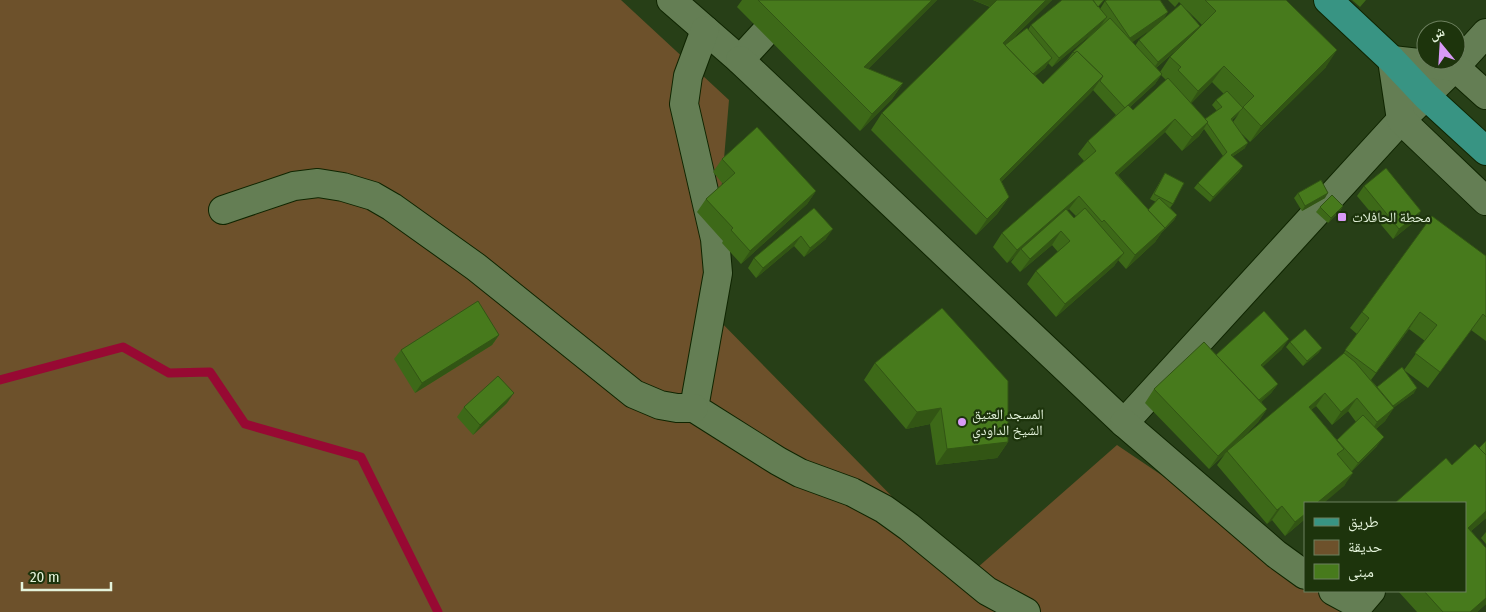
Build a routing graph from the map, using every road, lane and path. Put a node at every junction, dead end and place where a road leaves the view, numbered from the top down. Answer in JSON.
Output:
{"nodes":[{"id":1,"x":671,"y":0,"type":"edge"},
{"id":2,"x":795,"y":0,"type":"edge"},
{"id":3,"x":1328,"y":0,"type":"edge"},
{"id":4,"x":705,"y":30,"type":"junction"},
{"id":5,"x":1486,"y":33,"type":"edge"},
{"id":6,"x":1466,"y":55,"type":"edge"},
{"id":7,"x":740,"y":60,"type":"junction"},
{"id":8,"x":1392,"y":60,"type":"junction"},
{"id":9,"x":1416,"y":63,"type":"edge"},
{"id":10,"x":1452,"y":70,"type":"edge"},
{"id":11,"x":1458,"y":70,"type":"edge"},
{"id":12,"x":1486,"y":95,"type":"edge"},
{"id":13,"x":1426,"y":96,"type":"junction"},
{"id":14,"x":1401,"y":120,"type":"junction"},
{"id":15,"x":1486,"y":151,"type":"edge"},
{"id":16,"x":1486,"y":200,"type":"edge"},
{"id":17,"x":223,"y":210,"type":"dead end"},
{"id":18,"x":694,"y":408,"type":"junction"},
{"id":19,"x":1124,"y":423,"type":"junction"},
{"id":20,"x":1304,"y":574,"type":"edge"},
{"id":21,"x":1336,"y":592,"type":"edge"},
{"id":22,"x":1368,"y":602,"type":"edge"},
{"id":23,"x":1026,"y":612,"type":"edge"}],
"edges":[{"from":1,"to":4,"type":"street"},
{"from":2,"to":7,"type":"street"},
{"from":3,"to":8,"type":"main road"},
{"from":4,"to":7,"type":"street"},
{"from":4,"to":18,"type":"street"},
{"from":5,"to":6,"type":"street"},
{"from":7,"to":19,"type":"street"},
{"from":8,"to":9,"type":"street"},
{"from":8,"to":13,"type":"main road"},
{"from":8,"to":14,"type":"street"},
{"from":10,"to":13,"type":"street"},
{"from":11,"to":12,"type":"street"},
{"from":13,"to":14,"type":"street"},
{"from":13,"to":15,"type":"main road"},
{"from":14,"to":16,"type":"street"},
{"from":14,"to":19,"type":"street"},
{"from":17,"to":18,"type":"street"},
{"from":18,"to":23,"type":"street"},
{"from":19,"to":20,"type":"street"},
{"from":21,"to":22,"type":"street"}]}
